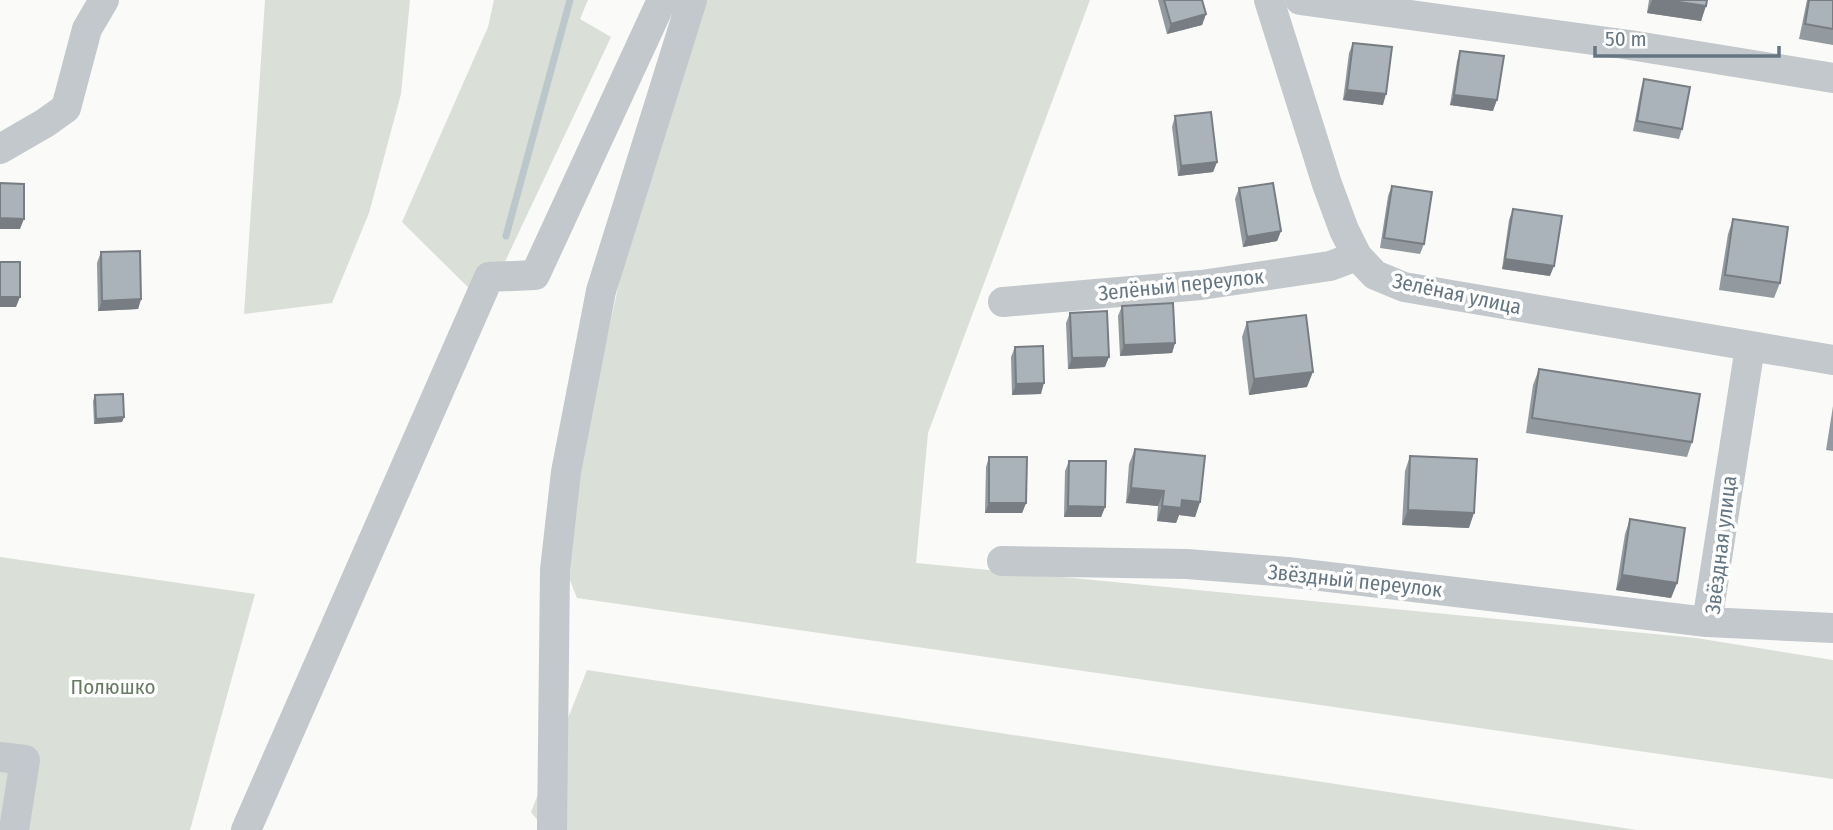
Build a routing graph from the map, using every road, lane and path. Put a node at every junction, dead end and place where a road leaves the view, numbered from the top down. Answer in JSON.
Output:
{"nodes":[{"id":1,"x":104,"y":0,"type":"edge"},
{"id":2,"x":662,"y":0,"type":"edge"},
{"id":3,"x":692,"y":0,"type":"edge"},
{"id":4,"x":1269,"y":0,"type":"edge"},
{"id":5,"x":1300,"y":0,"type":"edge"},
{"id":6,"x":1833,"y":78,"type":"edge"},
{"id":7,"x":0,"y":149,"type":"edge"},
{"id":8,"x":1357,"y":256,"type":"junction"},
{"id":9,"x":1003,"y":302,"type":"dead end"},
{"id":10,"x":1750,"y":347,"type":"junction"},
{"id":11,"x":1833,"y":360,"type":"edge"},
{"id":12,"x":1002,"y":561,"type":"dead end"},
{"id":13,"x":1707,"y":622,"type":"junction"},
{"id":14,"x":1833,"y":628,"type":"edge"},
{"id":15,"x":12,"y":758,"type":"edge"},
{"id":16,"x":14,"y":830,"type":"edge"},
{"id":17,"x":246,"y":830,"type":"edge"},
{"id":18,"x":552,"y":830,"type":"edge"}],
"edges":[{"from":1,"to":7,"type":"street"},
{"from":2,"to":17,"type":"street"},
{"from":3,"to":18,"type":"street"},
{"from":4,"to":8,"type":"street","name":"Зелёная улица"},
{"from":5,"to":6,"type":"street"},
{"from":8,"to":9,"type":"street","name":"Зелёный переулок"},
{"from":8,"to":10,"type":"street","name":"Зелёная улица"},
{"from":10,"to":11,"type":"street","name":"Зелёная улица"},
{"from":10,"to":13,"type":"street","name":"Звёздная улица"},
{"from":12,"to":13,"type":"street","name":"Звёздный переулок"},
{"from":13,"to":14,"type":"street","name":"Звёздная улица"},
{"from":15,"to":16,"type":"street"}]}
